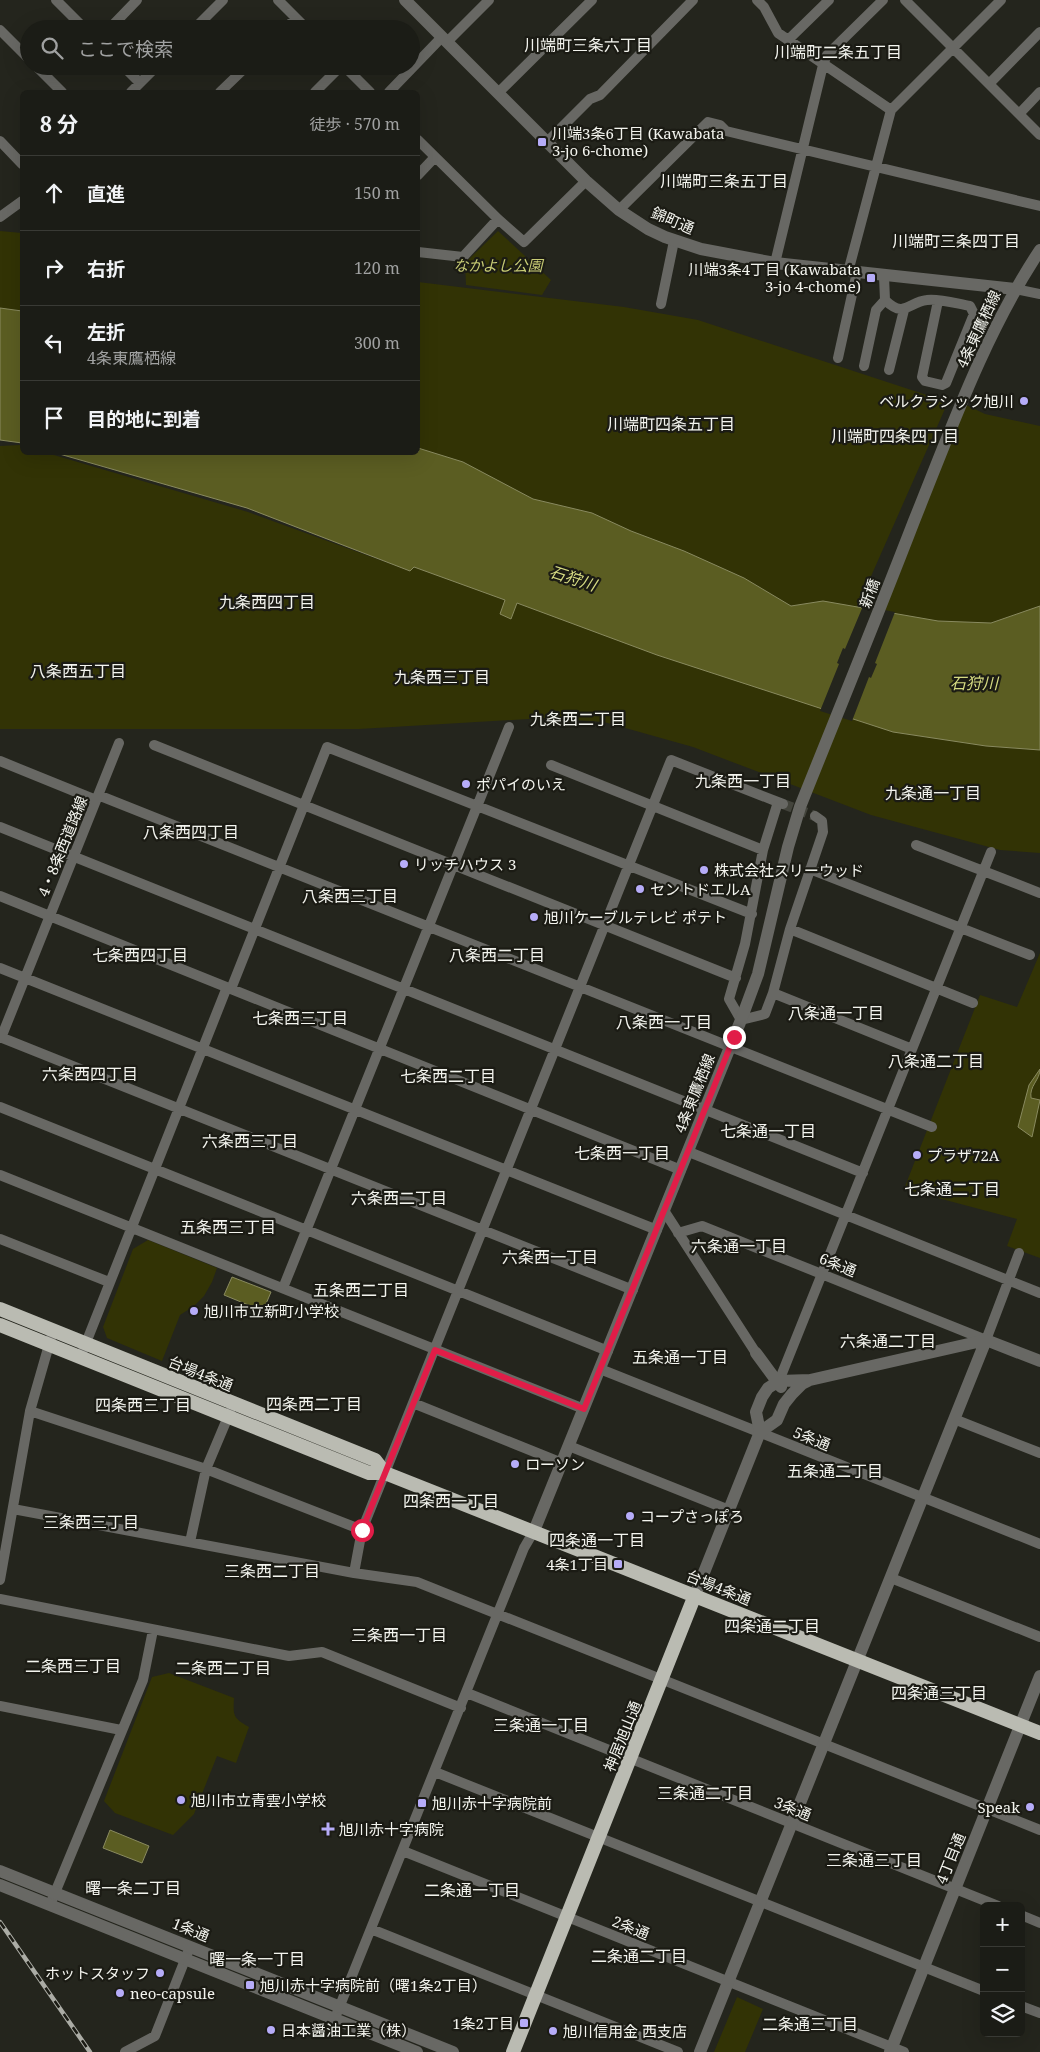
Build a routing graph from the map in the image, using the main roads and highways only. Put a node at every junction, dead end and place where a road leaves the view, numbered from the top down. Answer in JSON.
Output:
{"nodes":[{"id":1,"x":0,"y":1309,"type":"edge"},
{"id":2,"x":0,"y":1326,"type":"edge"},
{"id":3,"x":386,"y":1472,"type":"junction"},
{"id":4,"x":695,"y":1595,"type":"junction"},
{"id":5,"x":1040,"y":1733,"type":"edge"},
{"id":6,"x":513,"y":2052,"type":"edge"}],
"edges":[{"from":1,"to":3,"type":"highway","name":"台場4条通"},
{"from":2,"to":3,"type":"highway","name":"台場4条通"},
{"from":3,"to":4,"type":"highway","name":"台場4条通"},
{"from":4,"to":5,"type":"highway","name":"台場4条通"},
{"from":4,"to":6,"type":"highway","name":"神居旭山通"}]}
